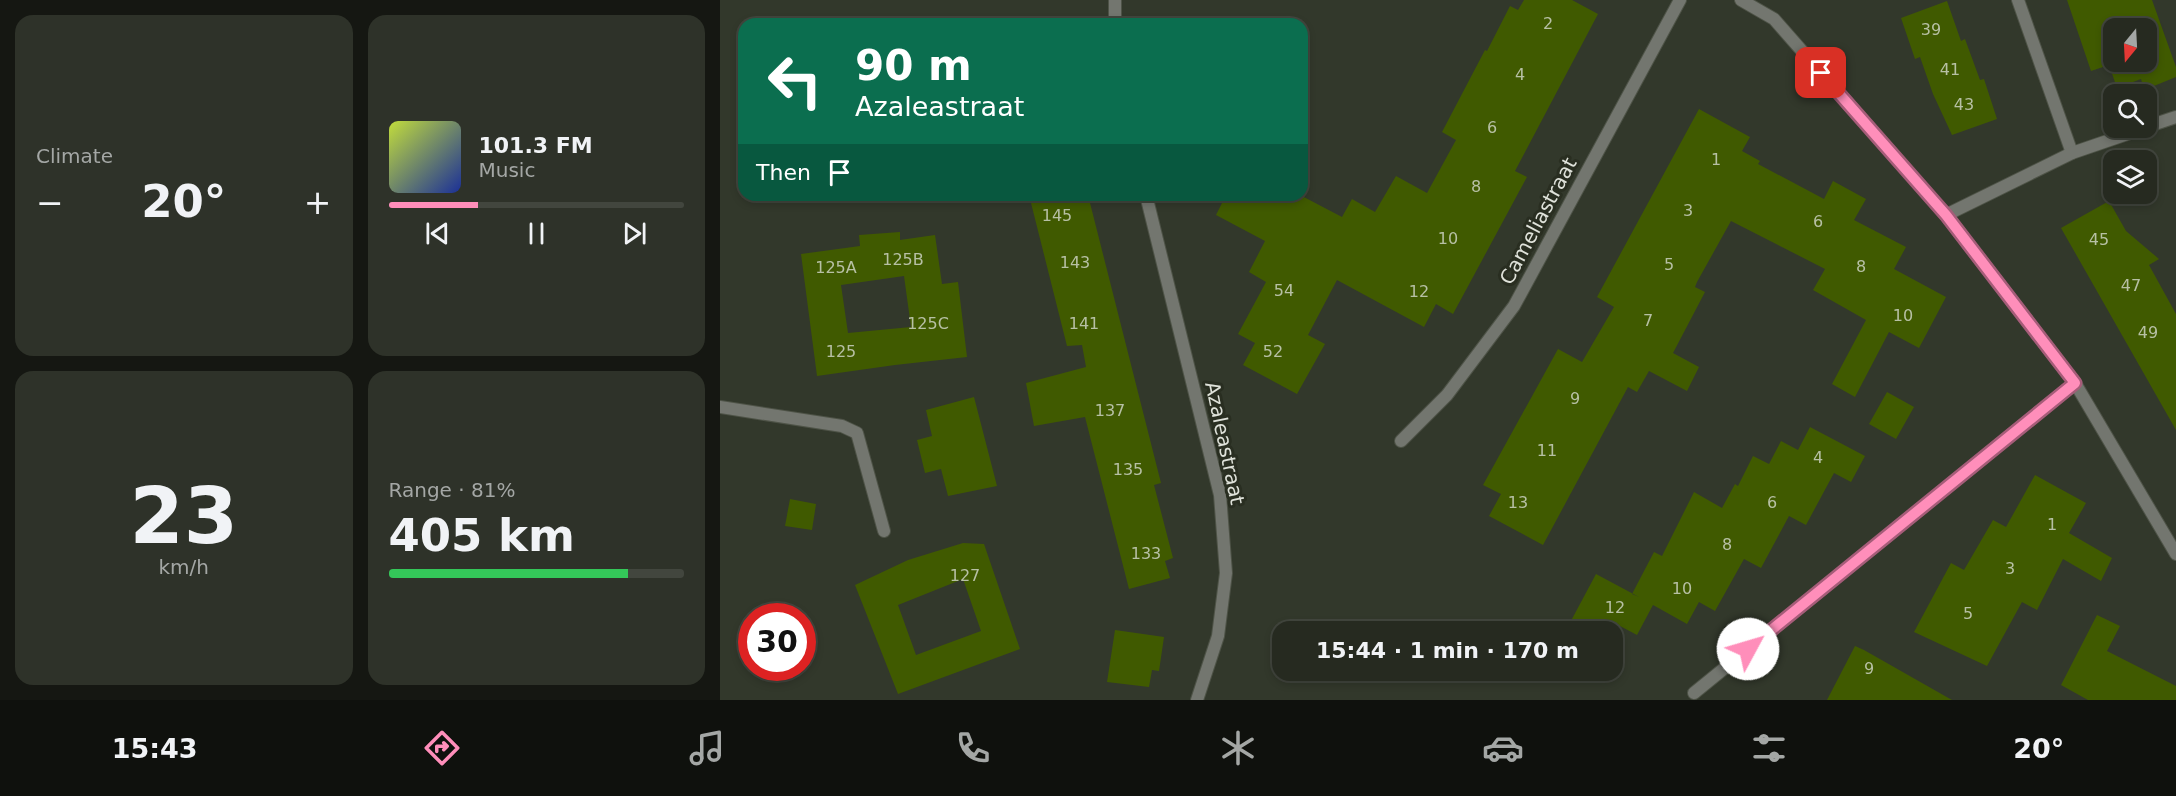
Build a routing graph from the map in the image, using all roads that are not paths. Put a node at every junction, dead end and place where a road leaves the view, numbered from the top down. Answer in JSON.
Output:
{"nodes":[{"id":1,"x":1115,"y":0,"type":"edge"},
{"id":2,"x":1680,"y":0,"type":"edge"},
{"id":3,"x":1741,"y":0,"type":"edge"},
{"id":4,"x":2018,"y":0,"type":"edge"},
{"id":5,"x":1115,"y":18,"type":"edge"},
{"id":6,"x":2176,"y":117,"type":"edge"},
{"id":7,"x":2157,"y":123,"type":"edge"},
{"id":8,"x":2115,"y":138,"type":"edge"},
{"id":9,"x":2072,"y":153,"type":"junction"},
{"id":10,"x":1147,"y":201,"type":"edge"},
{"id":11,"x":1946,"y":215,"type":"junction"},
{"id":12,"x":2075,"y":383,"type":"junction"},
{"id":13,"x":720,"y":407,"type":"edge"},
{"id":14,"x":1401,"y":441,"type":"dead end"},
{"id":15,"x":884,"y":531,"type":"dead end"},
{"id":16,"x":2176,"y":554,"type":"edge"},
{"id":17,"x":1694,"y":693,"type":"dead end"},
{"id":18,"x":1197,"y":700,"type":"edge"}],
"edges":[{"from":1,"to":5,"type":"street"},
{"from":2,"to":14,"type":"street","name":"Cameliastraat"},
{"from":3,"to":11,"type":"street"},
{"from":4,"to":9,"type":"street"},
{"from":6,"to":7,"type":"street"},
{"from":8,"to":9,"type":"street"},
{"from":9,"to":11,"type":"street"},
{"from":10,"to":18,"type":"street","name":"Azaleastraat"},
{"from":11,"to":12,"type":"street"},
{"from":12,"to":16,"type":"street"},
{"from":12,"to":17,"type":"street"},
{"from":13,"to":15,"type":"street"}]}
